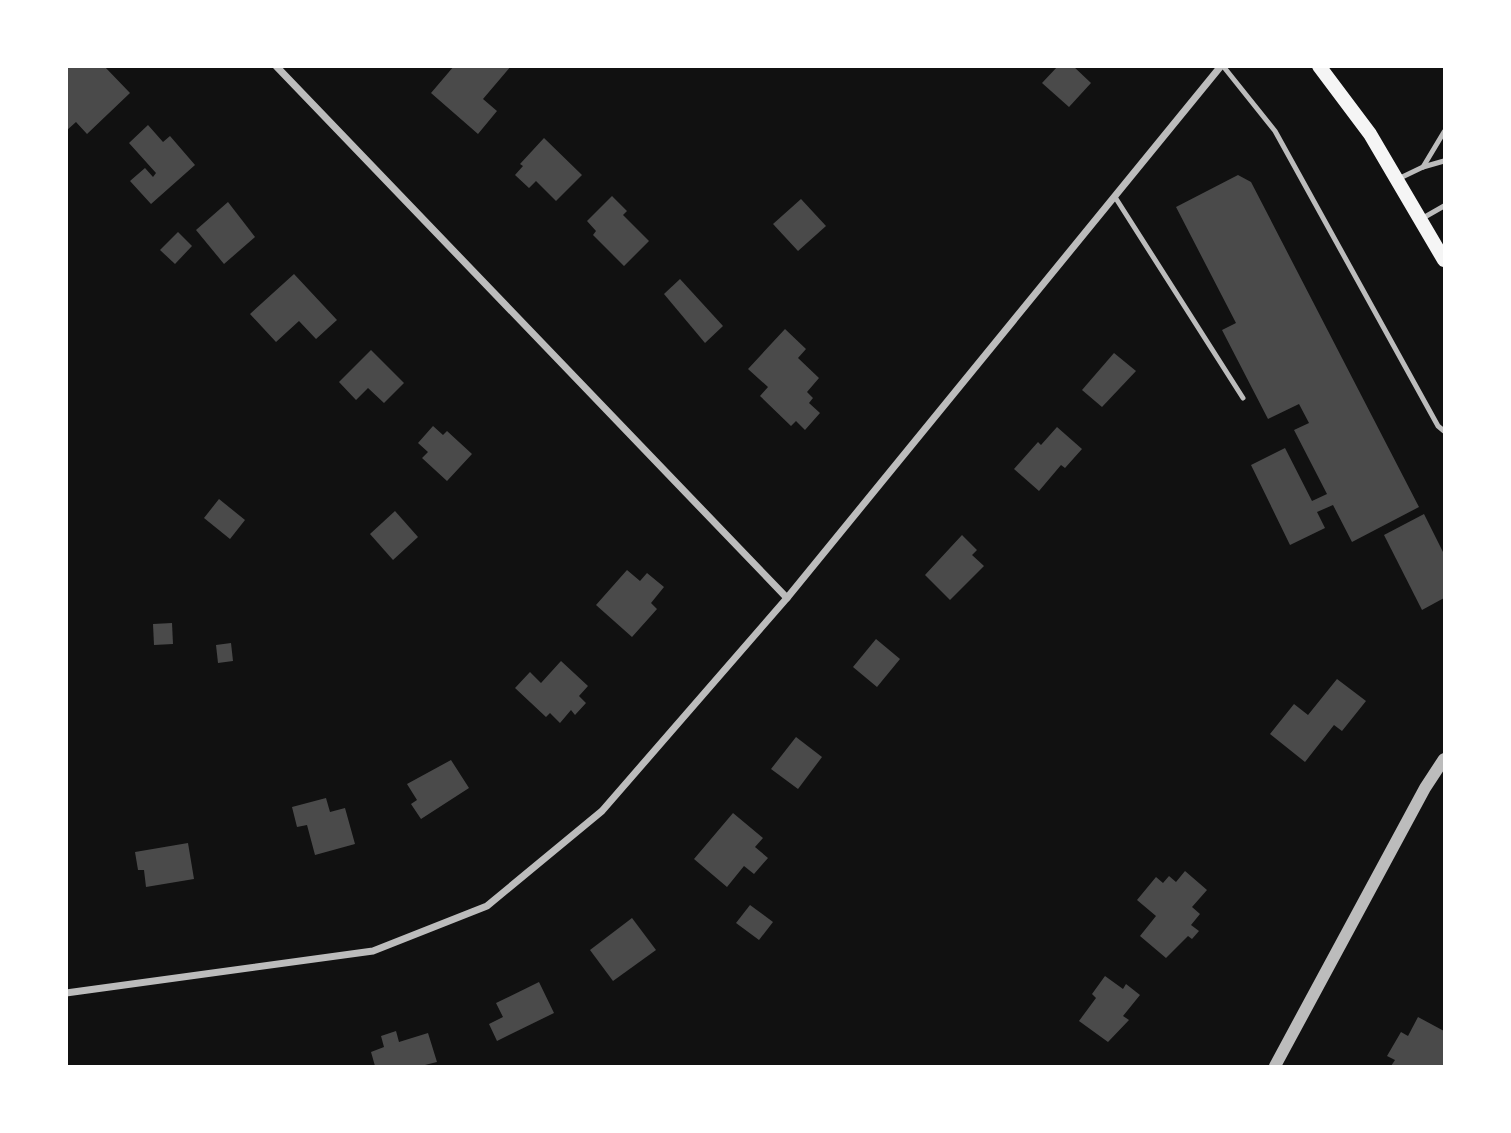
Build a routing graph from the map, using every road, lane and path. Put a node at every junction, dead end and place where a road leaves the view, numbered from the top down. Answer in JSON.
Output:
{"nodes":[{"id":1,"x":276,"y":66,"type":"edge"},
{"id":2,"x":1222,"y":66,"type":"edge"},
{"id":3,"x":1319,"y":66,"type":"edge"},
{"id":4,"x":1444,"y":132,"type":"edge"},
{"id":5,"x":1444,"y":161,"type":"edge"},
{"id":6,"x":1423,"y":167,"type":"junction"},
{"id":7,"x":1398,"y":179,"type":"junction"},
{"id":8,"x":1115,"y":197,"type":"junction"},
{"id":9,"x":1444,"y":206,"type":"edge"},
{"id":10,"x":1422,"y":219,"type":"junction"},
{"id":11,"x":1444,"y":260,"type":"edge"},
{"id":12,"x":1243,"y":398,"type":"dead end"},
{"id":13,"x":1444,"y":431,"type":"edge"},
{"id":14,"x":787,"y":598,"type":"junction"},
{"id":15,"x":1444,"y":759,"type":"edge"},
{"id":16,"x":66,"y":993,"type":"edge"},
{"id":17,"x":1275,"y":1066,"type":"edge"}],
"edges":[{"from":1,"to":14,"type":"street"},
{"from":2,"to":8,"type":"street"},
{"from":2,"to":13,"type":"lane"},
{"from":3,"to":7,"type":"main road"},
{"from":4,"to":6,"type":"lane"},
{"from":5,"to":6,"type":"lane"},
{"from":6,"to":7,"type":"lane"},
{"from":7,"to":10,"type":"main road"},
{"from":8,"to":12,"type":"lane"},
{"from":8,"to":14,"type":"street"},
{"from":9,"to":10,"type":"lane"},
{"from":10,"to":11,"type":"main road"},
{"from":14,"to":16,"type":"street"},
{"from":15,"to":17,"type":"street"}]}
